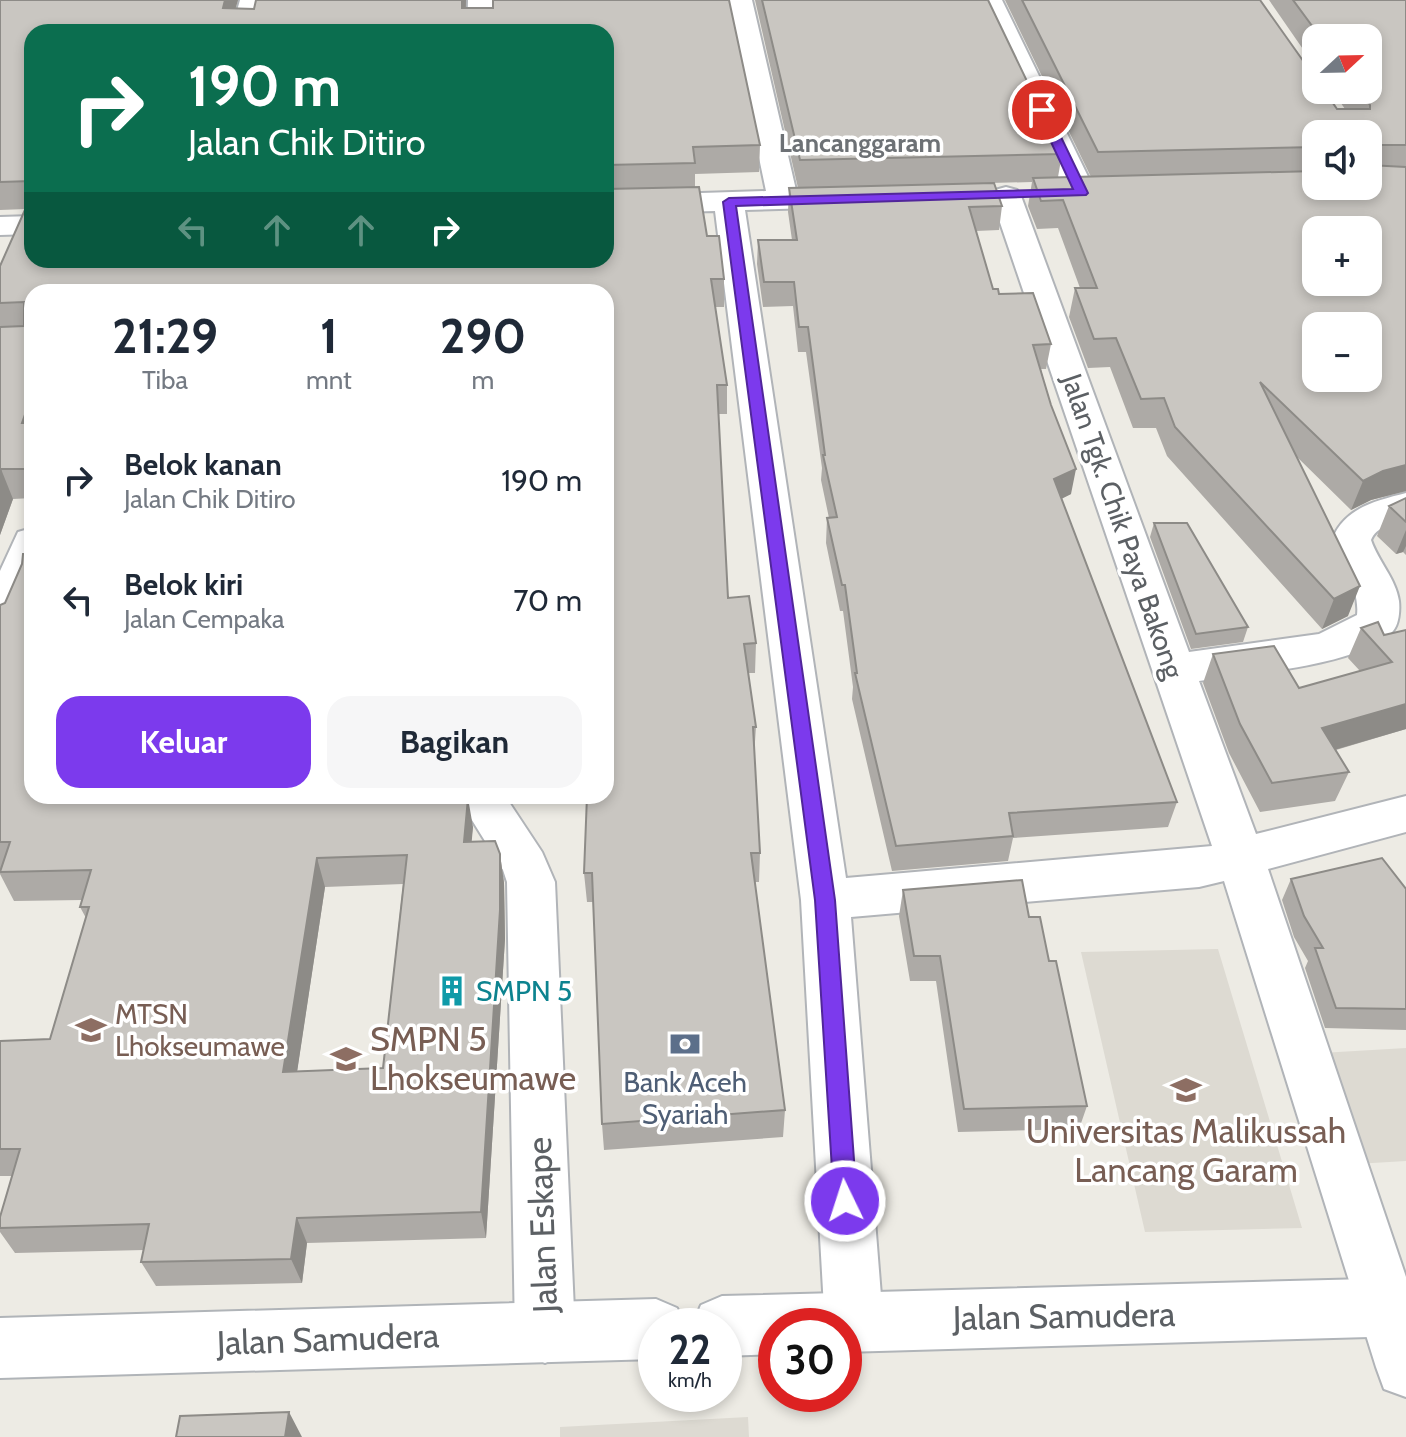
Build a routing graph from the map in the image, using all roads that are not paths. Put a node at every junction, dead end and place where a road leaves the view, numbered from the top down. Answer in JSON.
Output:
{"nodes":[{"id":1,"x":253,"y":0,"type":"edge"},
{"id":2,"x":481,"y":0,"type":"edge"},
{"id":3,"x":739,"y":0,"type":"edge"},
{"id":4,"x":989,"y":0,"type":"edge"},
{"id":5,"x":246,"y":24,"type":"edge"},
{"id":6,"x":480,"y":24,"type":"edge"},
{"id":7,"x":1113,"y":192,"type":"edge"},
{"id":8,"x":1030,"y":195,"type":"junction"},
{"id":9,"x":879,"y":198,"type":"edge"},
{"id":10,"x":783,"y":199,"type":"junction"},
{"id":11,"x":729,"y":202,"type":"junction"},
{"id":12,"x":614,"y":205,"type":"edge"},
{"id":13,"x":24,"y":225,"type":"edge"},
{"id":14,"x":0,"y":226,"type":"edge"},
{"id":15,"x":1406,"y":505,"type":"edge"},
{"id":16,"x":24,"y":555,"type":"edge"},
{"id":17,"x":7,"y":585,"type":"edge"},
{"id":18,"x":0,"y":622,"type":"edge"},
{"id":19,"x":1174,"y":669,"type":"junction"},
{"id":20,"x":485,"y":804,"type":"edge"},
{"id":21,"x":1406,"y":814,"type":"edge"},
{"id":22,"x":1240,"y":857,"type":"junction"},
{"id":23,"x":825,"y":900,"type":"junction"},
{"id":24,"x":852,"y":1308,"type":"edge"},
{"id":25,"x":1397,"y":1308,"type":"edge"},
{"id":26,"x":862,"y":1321,"type":"edge"},
{"id":27,"x":638,"y":1330,"type":"edge"},
{"id":28,"x":545,"y":1333,"type":"junction"},
{"id":29,"x":0,"y":1348,"type":"edge"},
{"id":30,"x":1406,"y":1367,"type":"edge"}],
"edges":[{"from":1,"to":5,"type":"street"},
{"from":2,"to":6,"type":"street"},
{"from":3,"to":10,"type":"street"},
{"from":4,"to":8,"type":"street","name":"Jalan Tgk. Chik Paya Bakong"},
{"from":7,"to":8,"type":"street"},
{"from":8,"to":19,"type":"street","name":"Jalan Tgk. Chik Paya Bakong"},
{"from":9,"to":10,"type":"street"},
{"from":10,"to":11,"type":"street"},
{"from":11,"to":12,"type":"street"},
{"from":11,"to":23,"type":"street"},
{"from":13,"to":14,"type":"street"},
{"from":15,"to":19,"type":"street"},
{"from":16,"to":17,"type":"street"},
{"from":17,"to":18,"type":"street"},
{"from":19,"to":22,"type":"street","name":"Jalan Tgk. Chik Paya Bakong"},
{"from":20,"to":28,"type":"street","name":"Jalan Eskape"},
{"from":21,"to":22,"type":"street"},
{"from":22,"to":23,"type":"street"},
{"from":22,"to":25,"type":"street","name":"Jalan Tgk. Chik Paya Bakong"},
{"from":23,"to":24,"type":"street"},
{"from":25,"to":26,"type":"street","name":"Jalan Samudera"},
{"from":25,"to":30,"type":"street","name":"Jalan Tgk. Chik Paya Bakong"},
{"from":27,"to":28,"type":"street","name":"Jalan Samudera"},
{"from":28,"to":29,"type":"street","name":"Jalan Samudera"}]}
